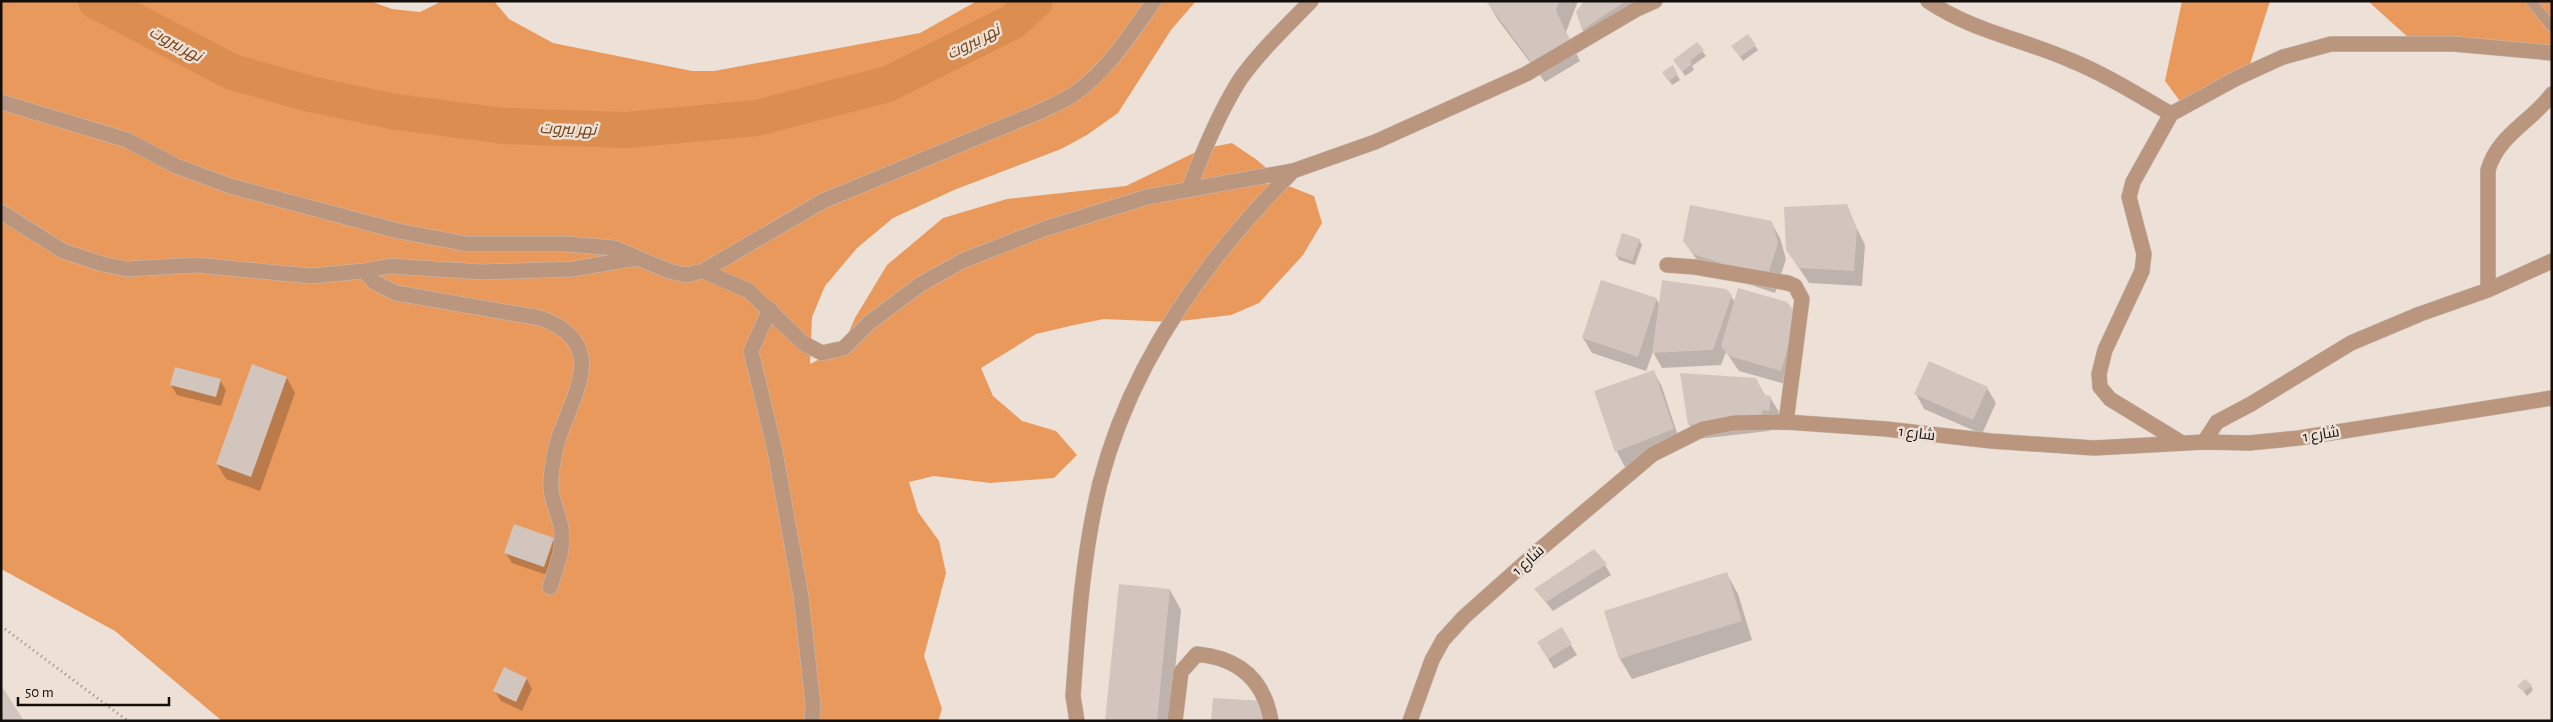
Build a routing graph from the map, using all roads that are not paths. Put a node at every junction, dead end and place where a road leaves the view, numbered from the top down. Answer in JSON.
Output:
{"nodes":[{"id":1,"x":1154,"y":1,"type":"edge"},
{"id":2,"x":1311,"y":1,"type":"edge"},
{"id":3,"x":1655,"y":1,"type":"edge"},
{"id":4,"x":1928,"y":1,"type":"edge"},
{"id":5,"x":2531,"y":1,"type":"edge"},
{"id":6,"x":2552,"y":27,"type":"edge"},
{"id":7,"x":2552,"y":53,"type":"edge"},
{"id":8,"x":2552,"y":94,"type":"edge"},
{"id":9,"x":1,"y":102,"type":"edge"},
{"id":10,"x":2171,"y":114,"type":"junction"},
{"id":11,"x":1293,"y":170,"type":"junction"},
{"id":12,"x":1189,"y":188,"type":"junction"},
{"id":13,"x":1,"y":212,"type":"edge"},
{"id":14,"x":639,"y":258,"type":"junction"},
{"id":15,"x":2552,"y":260,"type":"edge"},
{"id":16,"x":1667,"y":265,"type":"dead end"},
{"id":17,"x":364,"y":271,"type":"junction"},
{"id":18,"x":703,"y":271,"type":"junction"},
{"id":19,"x":2488,"y":290,"type":"junction"},
{"id":20,"x":770,"y":309,"type":"junction"},
{"id":21,"x":2552,"y":398,"type":"edge"},
{"id":22,"x":1786,"y":422,"type":"junction"},
{"id":23,"x":2204,"y":442,"type":"junction"},
{"id":24,"x":2182,"y":443,"type":"junction"},
{"id":25,"x":550,"y":587,"type":"dead end"},
{"id":26,"x":812,"y":721,"type":"edge"},
{"id":27,"x":1077,"y":721,"type":"edge"},
{"id":28,"x":1175,"y":721,"type":"edge"},
{"id":29,"x":1271,"y":721,"type":"edge"},
{"id":30,"x":1410,"y":721,"type":"edge"}],
"edges":[{"from":1,"to":18,"type":"street"},
{"from":2,"to":12,"type":"street"},
{"from":3,"to":11,"type":"street"},
{"from":4,"to":10,"type":"street"},
{"from":5,"to":6,"type":"lane"},
{"from":7,"to":10,"type":"street"},
{"from":8,"to":19,"type":"street"},
{"from":9,"to":14,"type":"street"},
{"from":10,"to":24,"type":"street"},
{"from":11,"to":12,"type":"street"},
{"from":11,"to":27,"type":"street"},
{"from":12,"to":20,"type":"street"},
{"from":13,"to":17,"type":"street"},
{"from":14,"to":17,"type":"street"},
{"from":14,"to":18,"type":"street"},
{"from":15,"to":19,"type":"street"},
{"from":16,"to":22,"type":"street"},
{"from":17,"to":25,"type":"street"},
{"from":18,"to":20,"type":"street"},
{"from":19,"to":23,"type":"street"},
{"from":20,"to":26,"type":"street"},
{"from":21,"to":23,"type":"street","name":"شارع 1"},
{"from":22,"to":24,"type":"street","name":"شارع 1"},
{"from":22,"to":30,"type":"street","name":"شارع 1"},
{"from":23,"to":24,"type":"street","name":"شارع 1"},
{"from":28,"to":29,"type":"street"}]}
